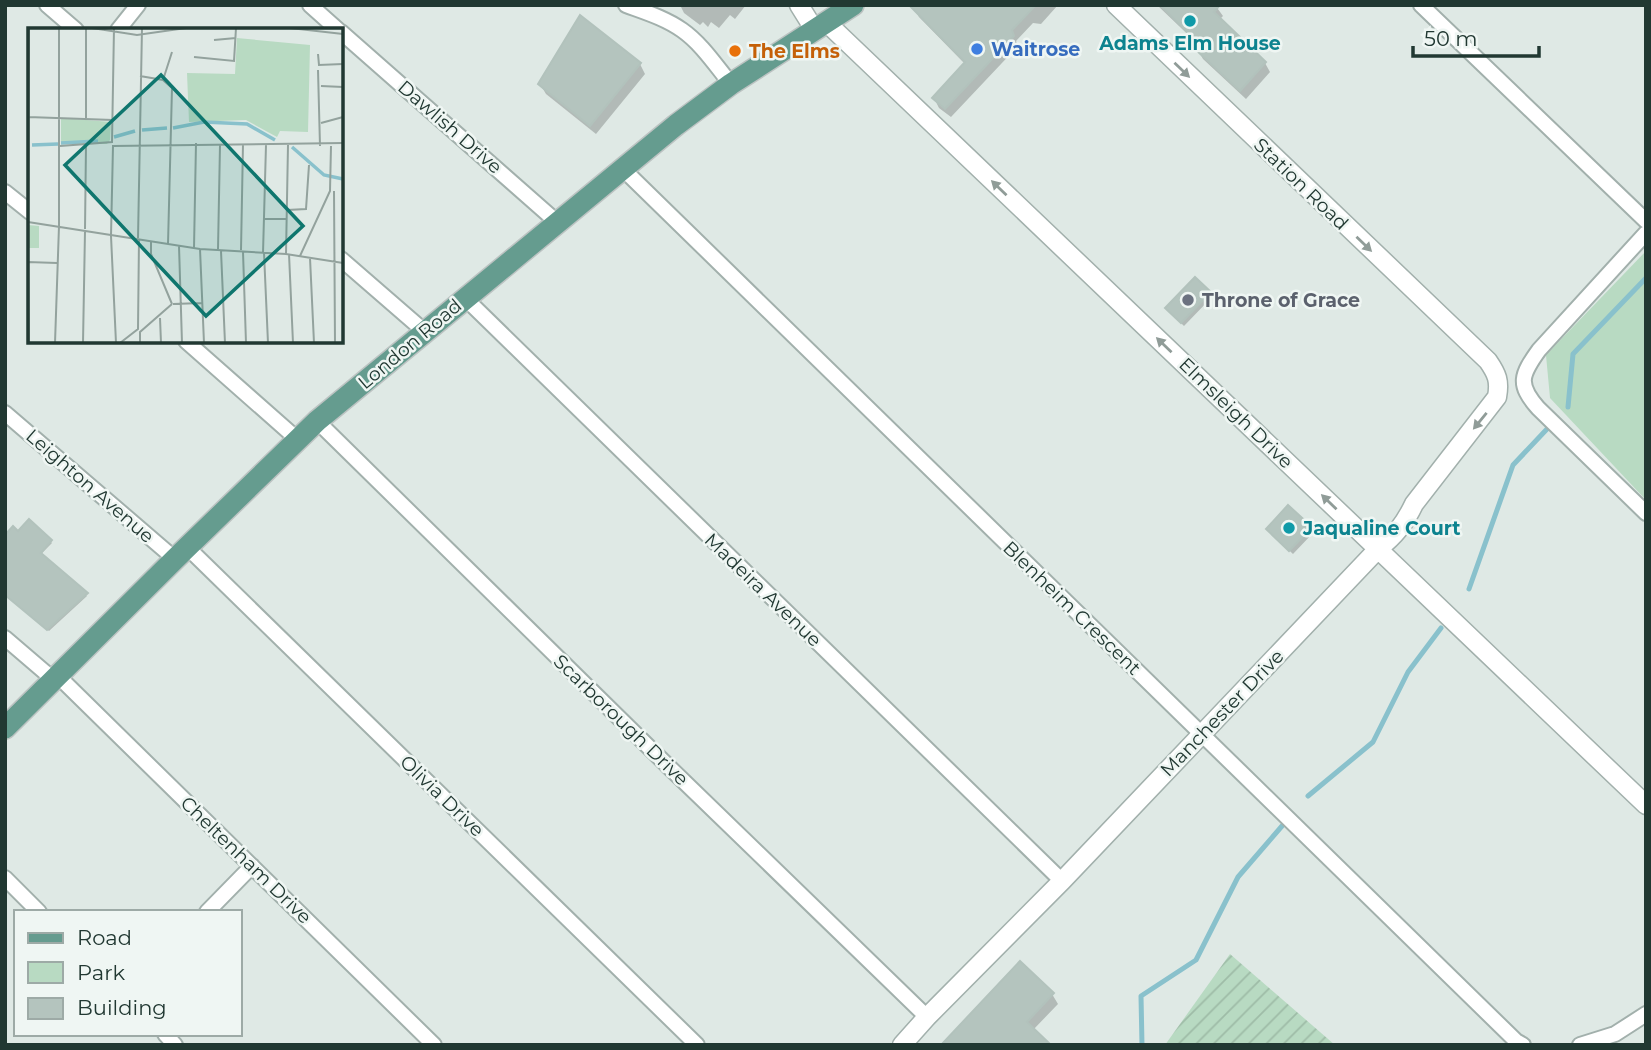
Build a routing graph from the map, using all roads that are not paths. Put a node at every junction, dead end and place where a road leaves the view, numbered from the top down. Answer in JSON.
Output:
{"nodes":[{"id":1,"x":47,"y":5,"type":"edge"},
{"id":2,"x":138,"y":5,"type":"edge"},
{"id":3,"x":310,"y":5,"type":"edge"},
{"id":4,"x":626,"y":5,"type":"edge"},
{"id":5,"x":799,"y":5,"type":"edge"},
{"id":6,"x":853,"y":5,"type":"edge"},
{"id":7,"x":1116,"y":5,"type":"edge"},
{"id":8,"x":1421,"y":5,"type":"edge"},
{"id":9,"x":820,"y":25,"type":"junction"},
{"id":10,"x":74,"y":28,"type":"edge"},
{"id":11,"x":120,"y":28,"type":"edge"},
{"id":12,"x":337,"y":28,"type":"edge"},
{"id":13,"x":343,"y":34,"type":"edge"},
{"id":14,"x":731,"y":84,"type":"junction"},
{"id":15,"x":623,"y":169,"type":"junction"},
{"id":16,"x":5,"y":192,"type":"edge"},
{"id":17,"x":28,"y":210,"type":"edge"},
{"id":18,"x":1646,"y":221,"type":"edge"},
{"id":19,"x":558,"y":223,"type":"junction"},
{"id":20,"x":1646,"y":233,"type":"edge"},
{"id":21,"x":343,"y":261,"type":"edge"},
{"id":22,"x":465,"y":298,"type":"junction"},
{"id":23,"x":424,"y":331,"type":"junction"},
{"id":24,"x":188,"y":343,"type":"edge"},
{"id":25,"x":1488,"y":361,"type":"joint"},
{"id":26,"x":5,"y":414,"type":"edge"},
{"id":27,"x":317,"y":421,"type":"junction"},
{"id":28,"x":297,"y":439,"type":"junction"},
{"id":29,"x":1646,"y":513,"type":"edge"},
{"id":30,"x":1378,"y":549,"type":"junction"},
{"id":31,"x":181,"y":553,"type":"junction"},
{"id":32,"x":5,"y":638,"type":"edge"},
{"id":33,"x":56,"y":678,"type":"junction"},
{"id":34,"x":5,"y":729,"type":"edge"},
{"id":35,"x":1201,"y":734,"type":"junction"},
{"id":36,"x":1646,"y":805,"type":"edge"},
{"id":37,"x":252,"y":866,"type":"junction"},
{"id":38,"x":5,"y":878,"type":"edge"},
{"id":39,"x":1062,"y":881,"type":"junction"},
{"id":40,"x":37,"y":910,"type":"edge"},
{"id":41,"x":209,"y":910,"type":"edge"},
{"id":42,"x":1646,"y":1014,"type":"edge"},
{"id":43,"x":927,"y":1017,"type":"junction"},
{"id":44,"x":1617,"y":1039,"type":"edge"},
{"id":45,"x":434,"y":1045,"type":"edge"},
{"id":46,"x":697,"y":1045,"type":"edge"},
{"id":47,"x":902,"y":1045,"type":"edge"},
{"id":48,"x":1523,"y":1045,"type":"edge"},
{"id":49,"x":1580,"y":1045,"type":"edge"}],
"edges":[{"from":1,"to":10,"type":"street"},
{"from":2,"to":11,"type":"street"},
{"from":3,"to":12,"type":"street","name":"Dawlish Drive"},
{"from":4,"to":14,"type":"street"},
{"from":5,"to":9,"type":"street","name":"Elmsleigh Drive"},
{"from":6,"to":9,"type":"main road","name":"London Road"},
{"from":7,"to":25,"type":"street","name":"Station Road","one_way":true},
{"from":8,"to":18,"type":"street"},
{"from":9,"to":14,"type":"main road","name":"London Road"},
{"from":30,"to":9,"type":"street","name":"Elmsleigh Drive","one_way":true},
{"from":13,"to":19,"type":"street","name":"Dawlish Drive"},
{"from":14,"to":15,"type":"main road","name":"London Road"},
{"from":15,"to":19,"type":"main road","name":"London Road"},
{"from":15,"to":35,"type":"street","name":"Blenheim Crescent"},
{"from":16,"to":17,"type":"street"},
{"from":19,"to":22,"type":"main road","name":"London Road"},
{"from":20,"to":29,"type":"street"},
{"from":21,"to":23,"type":"street"},
{"from":22,"to":23,"type":"main road","name":"London Road"},
{"from":22,"to":39,"type":"street","name":"Madeira Avenue"},
{"from":23,"to":27,"type":"main road","name":"London Road"},
{"from":24,"to":28,"type":"street"},
{"from":25,"to":30,"type":"street","name":"Manchester Drive","one_way":true},
{"from":26,"to":31,"type":"street","name":"Leighton Avenue"},
{"from":27,"to":28,"type":"main road","name":"London Road"},
{"from":27,"to":43,"type":"street","name":"Scarborough Drive"},
{"from":28,"to":31,"type":"main road","name":"London Road"},
{"from":30,"to":35,"type":"street","name":"Manchester Drive"},
{"from":30,"to":36,"type":"street","name":"Elmsleigh Drive"},
{"from":31,"to":33,"type":"main road","name":"London Road"},
{"from":31,"to":46,"type":"street","name":"Olivia Drive"},
{"from":32,"to":33,"type":"street","name":"Cheltenham Drive"},
{"from":33,"to":34,"type":"main road","name":"London Road"},
{"from":33,"to":37,"type":"street","name":"Cheltenham Drive"},
{"from":35,"to":39,"type":"street","name":"Manchester Drive"},
{"from":35,"to":48,"type":"street","name":"Blenheim Crescent"},
{"from":37,"to":41,"type":"street"},
{"from":37,"to":45,"type":"street","name":"Cheltenham Drive"},
{"from":38,"to":40,"type":"street"},
{"from":39,"to":43,"type":"street","name":"Manchester Drive"},
{"from":42,"to":44,"type":"street"},
{"from":43,"to":47,"type":"street","name":"Manchester Drive"},
{"from":44,"to":49,"type":"street"}]}
